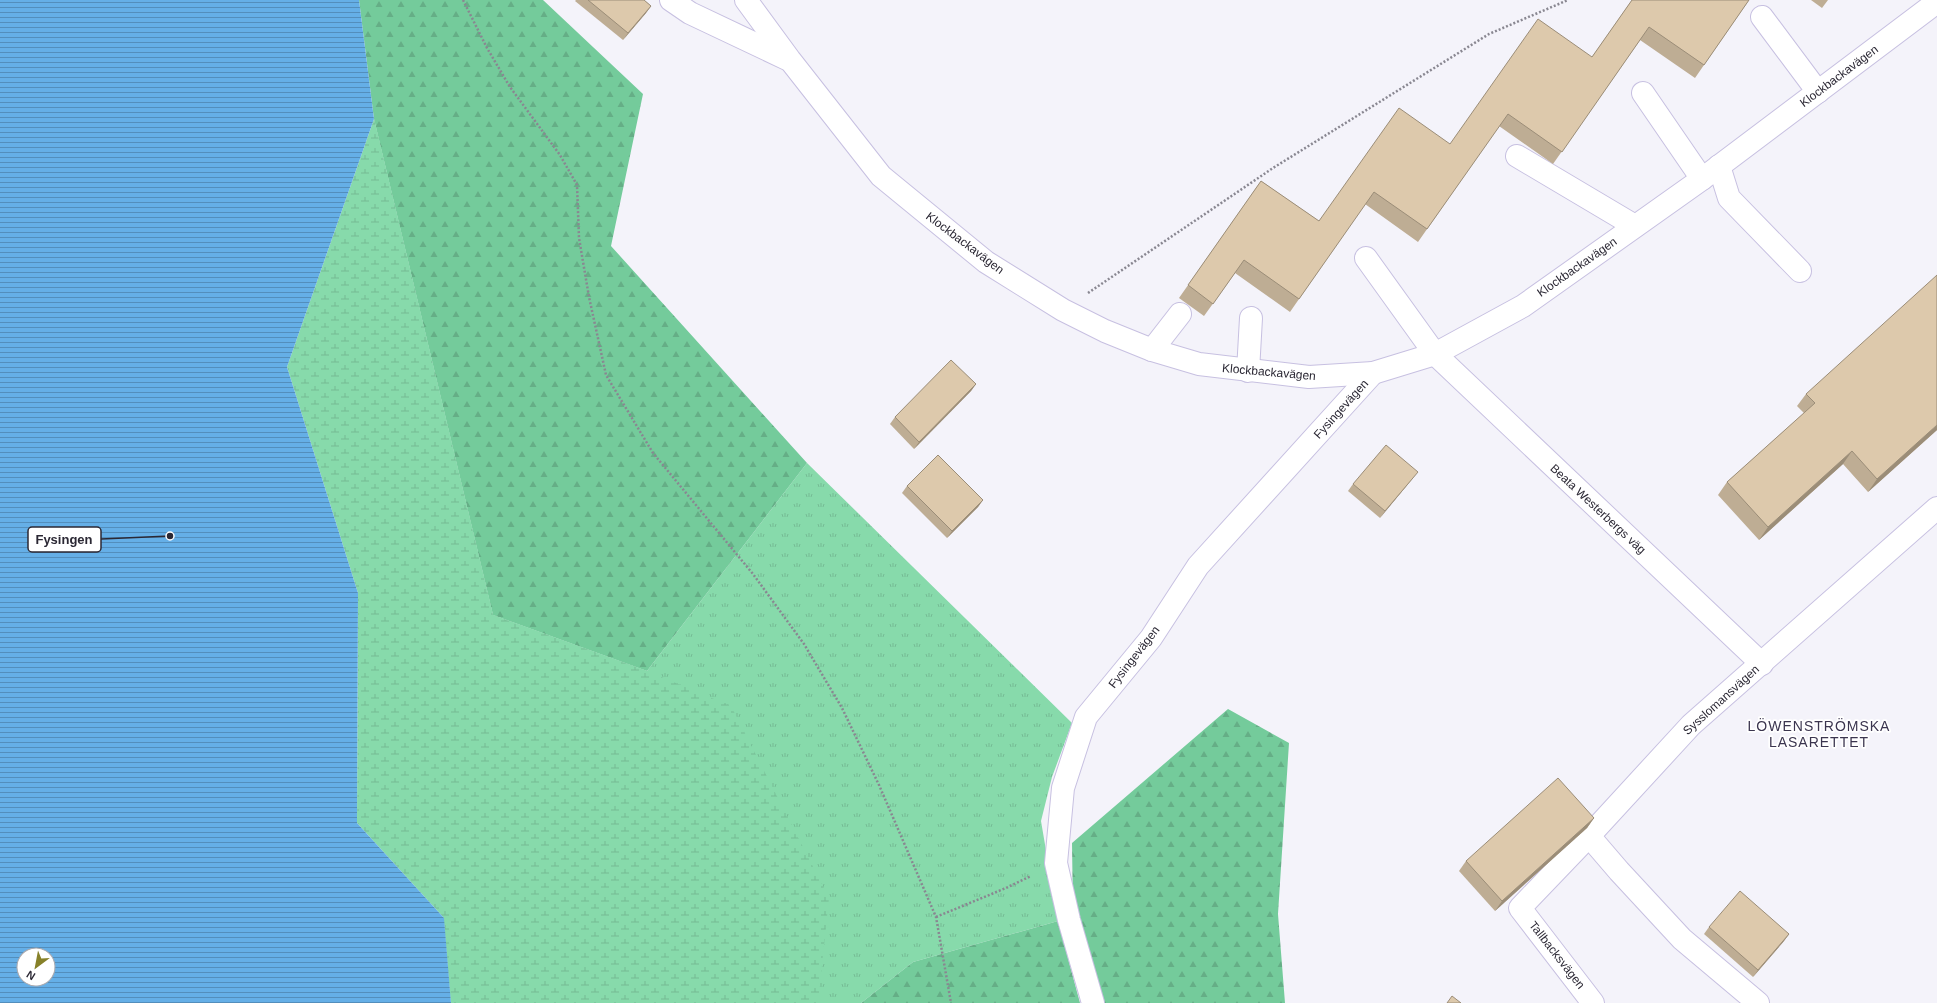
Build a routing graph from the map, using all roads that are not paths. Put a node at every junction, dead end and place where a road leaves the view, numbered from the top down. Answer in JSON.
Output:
{"nodes":[{"id":1,"x":671,"y":0,"type":"edge"},
{"id":2,"x":746,"y":0,"type":"edge"},
{"id":3,"x":1937,"y":2,"type":"edge"},
{"id":4,"x":1762,"y":17,"type":"dead end"},
{"id":5,"x":790,"y":60,"type":"junction"},
{"id":6,"x":1818,"y":92,"type":"junction"},
{"id":7,"x":1643,"y":93,"type":"dead end"},
{"id":8,"x":1517,"y":156,"type":"dead end"},
{"id":9,"x":1719,"y":166,"type":"junction"},
{"id":10,"x":1702,"y":179,"type":"junction"},
{"id":11,"x":1635,"y":226,"type":"junction"},
{"id":12,"x":1366,"y":258,"type":"dead end"},
{"id":13,"x":1800,"y":271,"type":"dead end"},
{"id":14,"x":1180,"y":314,"type":"dead end"},
{"id":15,"x":1251,"y":318,"type":"dead end"},
{"id":16,"x":1152,"y":350,"type":"junction"},
{"id":17,"x":1435,"y":354,"type":"junction"},
{"id":18,"x":1248,"y":371,"type":"junction"},
{"id":19,"x":1373,"y":374,"type":"junction"},
{"id":20,"x":1937,"y":508,"type":"edge"},
{"id":21,"x":1762,"y":664,"type":"junction"},
{"id":22,"x":1589,"y":836,"type":"junction"},
{"id":23,"x":1520,"y":908,"type":"joint"},
{"id":24,"x":1093,"y":1003,"type":"edge"},
{"id":25,"x":1593,"y":1003,"type":"edge"},
{"id":26,"x":1758,"y":1003,"type":"edge"}],
"edges":[{"from":1,"to":5,"type":"street"},
{"from":2,"to":5,"type":"street","name":"Klockbackavägen"},
{"from":3,"to":6,"type":"street","name":"Klockbackavägen"},
{"from":4,"to":6,"type":"street"},
{"from":5,"to":16,"type":"street","name":"Klockbackavägen"},
{"from":6,"to":9,"type":"street","name":"Klockbackavägen"},
{"from":7,"to":10,"type":"street"},
{"from":8,"to":11,"type":"street"},
{"from":9,"to":10,"type":"street","name":"Klockbackavägen"},
{"from":9,"to":13,"type":"street"},
{"from":10,"to":11,"type":"street","name":"Klockbackavägen"},
{"from":11,"to":17,"type":"street","name":"Klockbackavägen"},
{"from":12,"to":17,"type":"street","name":"Beata Westerbergs väg"},
{"from":14,"to":16,"type":"street"},
{"from":15,"to":18,"type":"street"},
{"from":16,"to":18,"type":"street","name":"Klockbackavägen"},
{"from":17,"to":19,"type":"street","name":"Klockbackavägen"},
{"from":17,"to":21,"type":"street","name":"Beata Westerbergs väg"},
{"from":18,"to":19,"type":"street","name":"Klockbackavägen"},
{"from":19,"to":24,"type":"street","name":"Fysingevägen"},
{"from":20,"to":21,"type":"street","name":"Sysslomansvägen"},
{"from":21,"to":22,"type":"street","name":"Sysslomansvägen"},
{"from":22,"to":23,"type":"street","name":"Sysslomansvägen"},
{"from":22,"to":26,"type":"street"},
{"from":23,"to":25,"type":"street","name":"Tallbacksvägen"}]}
